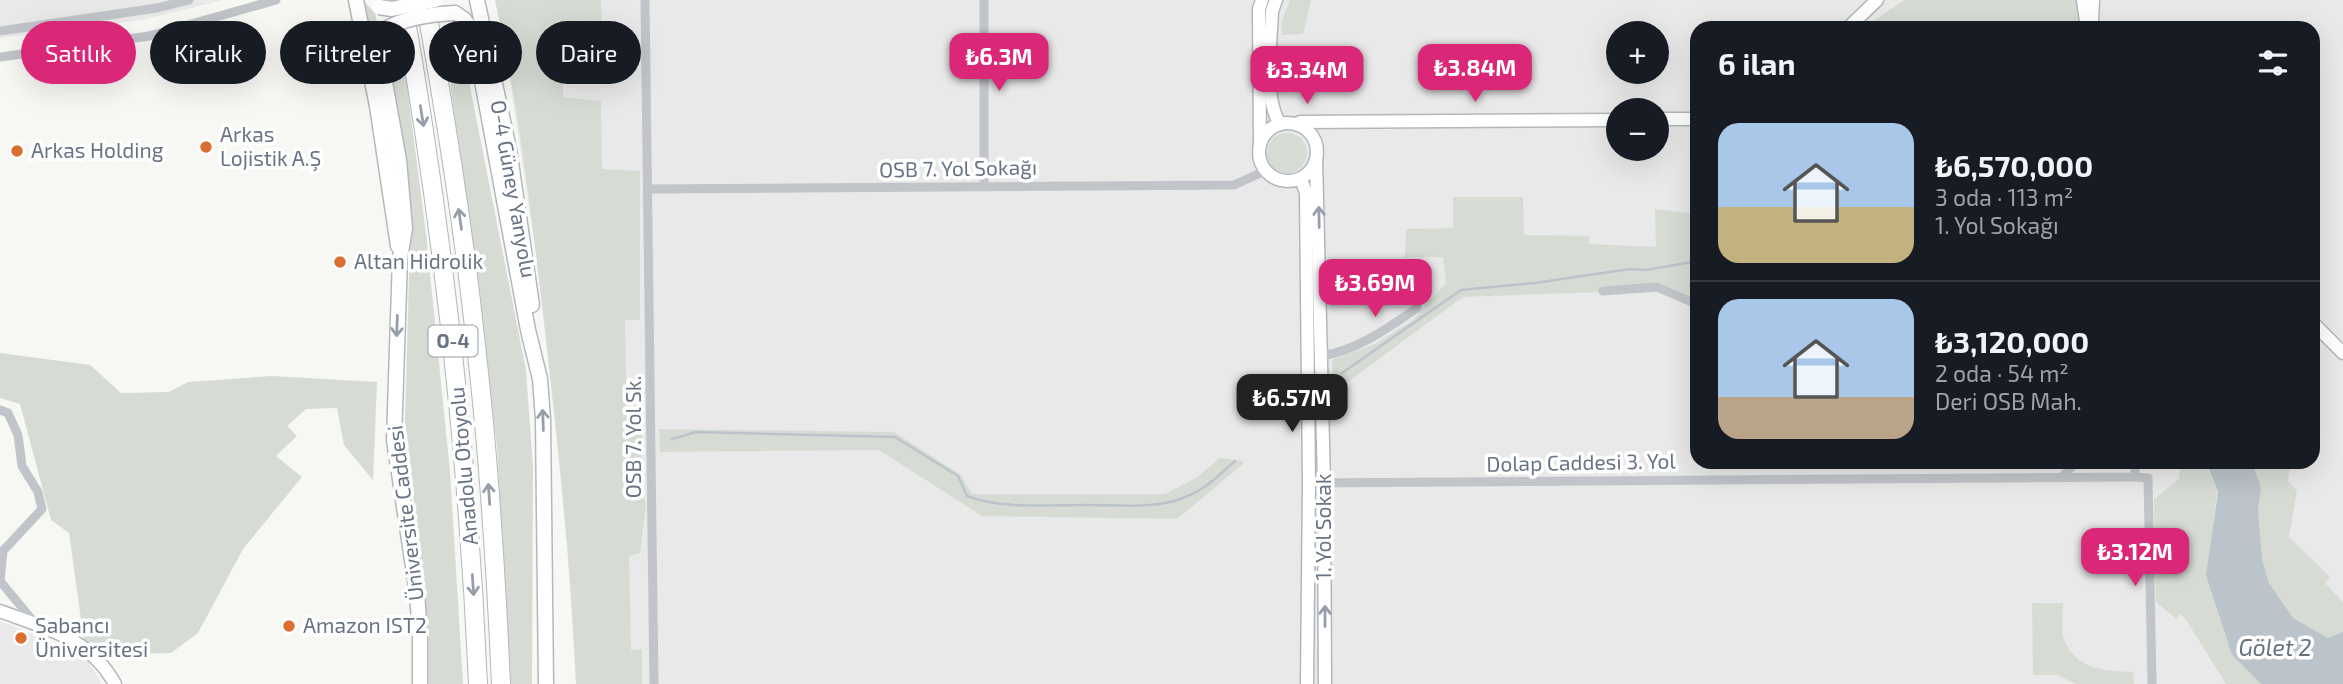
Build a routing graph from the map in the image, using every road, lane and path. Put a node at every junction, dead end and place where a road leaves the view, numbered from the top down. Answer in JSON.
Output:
{"nodes":[{"id":1,"x":188,"y":0,"type":"edge"},
{"id":2,"x":276,"y":0,"type":"edge"},
{"id":3,"x":356,"y":0,"type":"edge"},
{"id":4,"x":402,"y":0,"type":"edge"},
{"id":5,"x":425,"y":0,"type":"edge"},
{"id":6,"x":436,"y":0,"type":"edge"},
{"id":7,"x":477,"y":0,"type":"edge"},
{"id":8,"x":645,"y":0,"type":"edge"},
{"id":9,"x":984,"y":0,"type":"edge"},
{"id":10,"x":1262,"y":0,"type":"edge"},
{"id":11,"x":1276,"y":0,"type":"edge"},
{"id":12,"x":2083,"y":0,"type":"edge"},
{"id":13,"x":2093,"y":0,"type":"edge"},
{"id":14,"x":1875,"y":1,"type":"edge"},
{"id":15,"x":376,"y":3,"type":"edge"},
{"id":16,"x":1855,"y":21,"type":"edge"},
{"id":17,"x":2088,"y":21,"type":"edge"},
{"id":18,"x":2090,"y":21,"type":"edge"},
{"id":19,"x":0,"y":31,"type":"edge"},
{"id":20,"x":0,"y":57,"type":"edge"},
{"id":21,"x":1669,"y":119,"type":"edge"},
{"id":22,"x":1690,"y":119,"type":"edge"},
{"id":23,"x":1606,"y":120,"type":"edge"},
{"id":24,"x":1332,"y":122,"type":"junction"},
{"id":25,"x":1280,"y":124,"type":"junction"},
{"id":26,"x":1297,"y":125,"type":"junction"},
{"id":27,"x":1313,"y":137,"type":"junction"},
{"id":28,"x":1260,"y":143,"type":"junction"},
{"id":29,"x":1316,"y":160,"type":"junction"},
{"id":30,"x":1265,"y":171,"type":"junction"},
{"id":31,"x":1301,"y":178,"type":"junction"},
{"id":32,"x":984,"y":187,"type":"junction"},
{"id":33,"x":648,"y":189,"type":"junction"},
{"id":34,"x":400,"y":258,"type":"junction"},
{"id":35,"x":1417,"y":272,"type":"dead end"},
{"id":36,"x":1603,"y":290,"type":"dead end"},
{"id":37,"x":1690,"y":301,"type":"edge"},
{"id":38,"x":2320,"y":330,"type":"edge"},
{"id":39,"x":2343,"y":353,"type":"edge"},
{"id":40,"x":1322,"y":356,"type":"junction"},
{"id":41,"x":540,"y":379,"type":"junction"},
{"id":42,"x":0,"y":410,"type":"edge"},
{"id":43,"x":2070,"y":469,"type":"edge"},
{"id":44,"x":2136,"y":469,"type":"edge"},
{"id":45,"x":2063,"y":476,"type":"junction"},
{"id":46,"x":2135,"y":477,"type":"junction"},
{"id":47,"x":1309,"y":483,"type":"junction"},
{"id":48,"x":1324,"y":483,"type":"junction"},
{"id":49,"x":0,"y":581,"type":"edge"},
{"id":50,"x":0,"y":611,"type":"edge"},
{"id":51,"x":38,"y":626,"type":"junction"},
{"id":52,"x":115,"y":684,"type":"edge"},
{"id":53,"x":420,"y":684,"type":"edge"},
{"id":54,"x":478,"y":684,"type":"edge"},
{"id":55,"x":501,"y":684,"type":"edge"},
{"id":56,"x":546,"y":684,"type":"edge"},
{"id":57,"x":654,"y":684,"type":"edge"},
{"id":58,"x":1307,"y":684,"type":"edge"},
{"id":59,"x":1325,"y":684,"type":"edge"},
{"id":60,"x":2152,"y":684,"type":"edge"}],
"edges":[{"from":1,"to":19,"type":"street"},
{"from":2,"to":20,"type":"street"},
{"from":3,"to":34,"type":"main road"},
{"from":4,"to":54,"type":"highway","name":"Anadolu Otoyolu","number":"O-4","one_way":true},
{"from":55,"to":5,"type":"highway","name":"Anadolu Otoyolu","number":"O-4","one_way":true},
{"from":6,"to":15,"type":"main road","bridge":true},
{"from":7,"to":41,"type":"main road","name":"O-4 Güney Yanyolu"},
{"from":8,"to":33,"type":"street","name":"OSB 7. Yol Sk."},
{"from":9,"to":32,"type":"street"},
{"from":10,"to":28,"type":"street"},
{"from":11,"to":25,"type":"street"},
{"from":12,"to":17,"type":"street"},
{"from":13,"to":18,"type":"street"},
{"from":14,"to":16,"type":"street"},
{"from":21,"to":22,"type":"street"},
{"from":23,"to":24,"type":"street"},
{"from":24,"to":26,"type":"street"},
{"from":24,"to":27,"type":"street"},
{"from":25,"to":26,"type":"street"},
{"from":25,"to":28,"type":"street"},
{"from":26,"to":27,"type":"street"},
{"from":27,"to":29,"type":"street"},
{"from":28,"to":30,"type":"street"},
{"from":29,"to":31,"type":"street"},
{"from":40,"to":29,"type":"street","name":"1. Yol Sokak","one_way":true},
{"from":30,"to":31,"type":"street"},
{"from":30,"to":32,"type":"street","name":"OSB 7. Yol Sokağı"},
{"from":31,"to":47,"type":"street"},
{"from":32,"to":33,"type":"street","name":"OSB 7. Yol Sokağı"},
{"from":33,"to":57,"type":"street","name":"OSB 7. Yol Sk."},
{"from":34,"to":41,"type":"main road","bridge":true},
{"from":34,"to":53,"type":"main road","name":"Üniversite Caddesi","one_way":true},
{"from":35,"to":40,"type":"street"},
{"from":36,"to":37,"type":"street"},
{"from":38,"to":39,"type":"street"},
{"from":40,"to":48,"type":"street","name":"1. Yol Sokak"},
{"from":56,"to":41,"type":"main road","one_way":true},
{"from":42,"to":49,"type":"street"},
{"from":43,"to":45,"type":"street"},
{"from":44,"to":46,"type":"street"},
{"from":45,"to":46,"type":"street","name":"Dolap Caddesi 3. Yol"},
{"from":45,"to":48,"type":"street","name":"Dolap Caddesi 3. Yol"},
{"from":46,"to":60,"type":"street"},
{"from":47,"to":48,"type":"street","name":"Dolap Caddesi 3. Yol"},
{"from":47,"to":58,"type":"street"},
{"from":59,"to":48,"type":"street","name":"1. Yol Sokak","one_way":true},
{"from":49,"to":51,"type":"street"},
{"from":50,"to":51,"type":"street"},
{"from":51,"to":52,"type":"street"}]}
